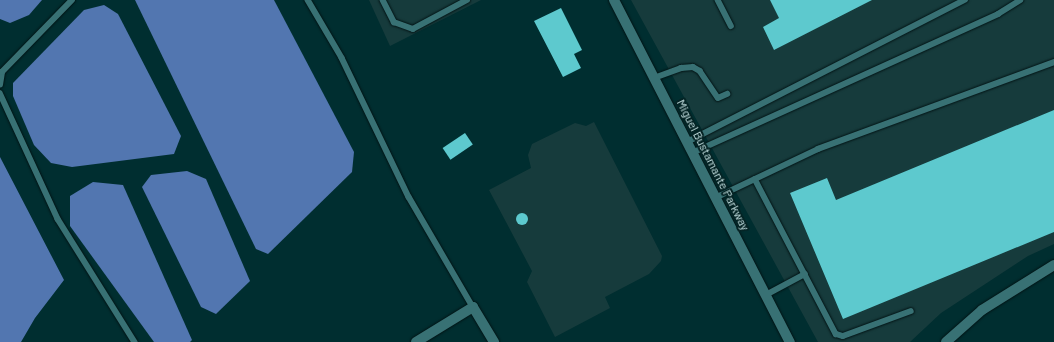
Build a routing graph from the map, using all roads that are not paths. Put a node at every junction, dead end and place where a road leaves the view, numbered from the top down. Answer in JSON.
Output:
{"nodes":[{"id":1,"x":72,"y":0,"type":"edge"},
{"id":2,"x":308,"y":0,"type":"edge"},
{"id":3,"x":384,"y":0,"type":"edge"},
{"id":4,"x":467,"y":0,"type":"edge"},
{"id":5,"x":614,"y":0,"type":"edge"},
{"id":6,"x":718,"y":0,"type":"edge"},
{"id":7,"x":965,"y":0,"type":"edge"},
{"id":8,"x":1020,"y":0,"type":"edge"},
{"id":9,"x":731,"y":26,"type":"dead end"},
{"id":10,"x":1054,"y":62,"type":"edge"},
{"id":11,"x":654,"y":78,"type":"junction"},
{"id":12,"x":0,"y":85,"type":"edge"},
{"id":13,"x":0,"y":93,"type":"edge"},
{"id":14,"x":727,"y":94,"type":"dead end"},
{"id":15,"x":687,"y":142,"type":"junction"},
{"id":16,"x":692,"y":153,"type":"junction"},
{"id":17,"x":755,"y":179,"type":"junction"},
{"id":18,"x":715,"y":198,"type":"junction"},
{"id":19,"x":1054,"y":264,"type":"edge"},
{"id":20,"x":805,"y":274,"type":"junction"},
{"id":21,"x":766,"y":295,"type":"junction"},
{"id":22,"x":473,"y":307,"type":"junction"},
{"id":23,"x":911,"y":311,"type":"dead end"},
{"id":24,"x":135,"y":342,"type":"edge"},
{"id":25,"x":416,"y":342,"type":"edge"},
{"id":26,"x":494,"y":342,"type":"edge"},
{"id":27,"x":790,"y":342,"type":"edge"},
{"id":28,"x":946,"y":342,"type":"edge"}],
"edges":[{"from":1,"to":12,"type":"lane"},
{"from":2,"to":22,"type":"lane"},
{"from":3,"to":4,"type":"lane"},
{"from":5,"to":11,"type":"street","name":"Miguel Bustamante Parkway"},
{"from":6,"to":9,"type":"lane"},
{"from":7,"to":15,"type":"lane"},
{"from":8,"to":16,"type":"lane"},
{"from":10,"to":17,"type":"lane"},
{"from":11,"to":14,"type":"lane"},
{"from":11,"to":15,"type":"street","name":"Miguel Bustamante Parkway"},
{"from":13,"to":24,"type":"lane"},
{"from":15,"to":16,"type":"street","name":"Miguel Bustamante Parkway"},
{"from":16,"to":18,"type":"street","name":"Miguel Bustamante Parkway"},
{"from":17,"to":18,"type":"lane"},
{"from":17,"to":20,"type":"lane"},
{"from":18,"to":21,"type":"street","name":"Miguel Bustamante Parkway"},
{"from":19,"to":28,"type":"street"},
{"from":20,"to":21,"type":"lane"},
{"from":20,"to":23,"type":"lane"},
{"from":21,"to":27,"type":"street","name":"Miguel Bustamante Parkway"},
{"from":22,"to":25,"type":"street"},
{"from":22,"to":26,"type":"street"}]}
